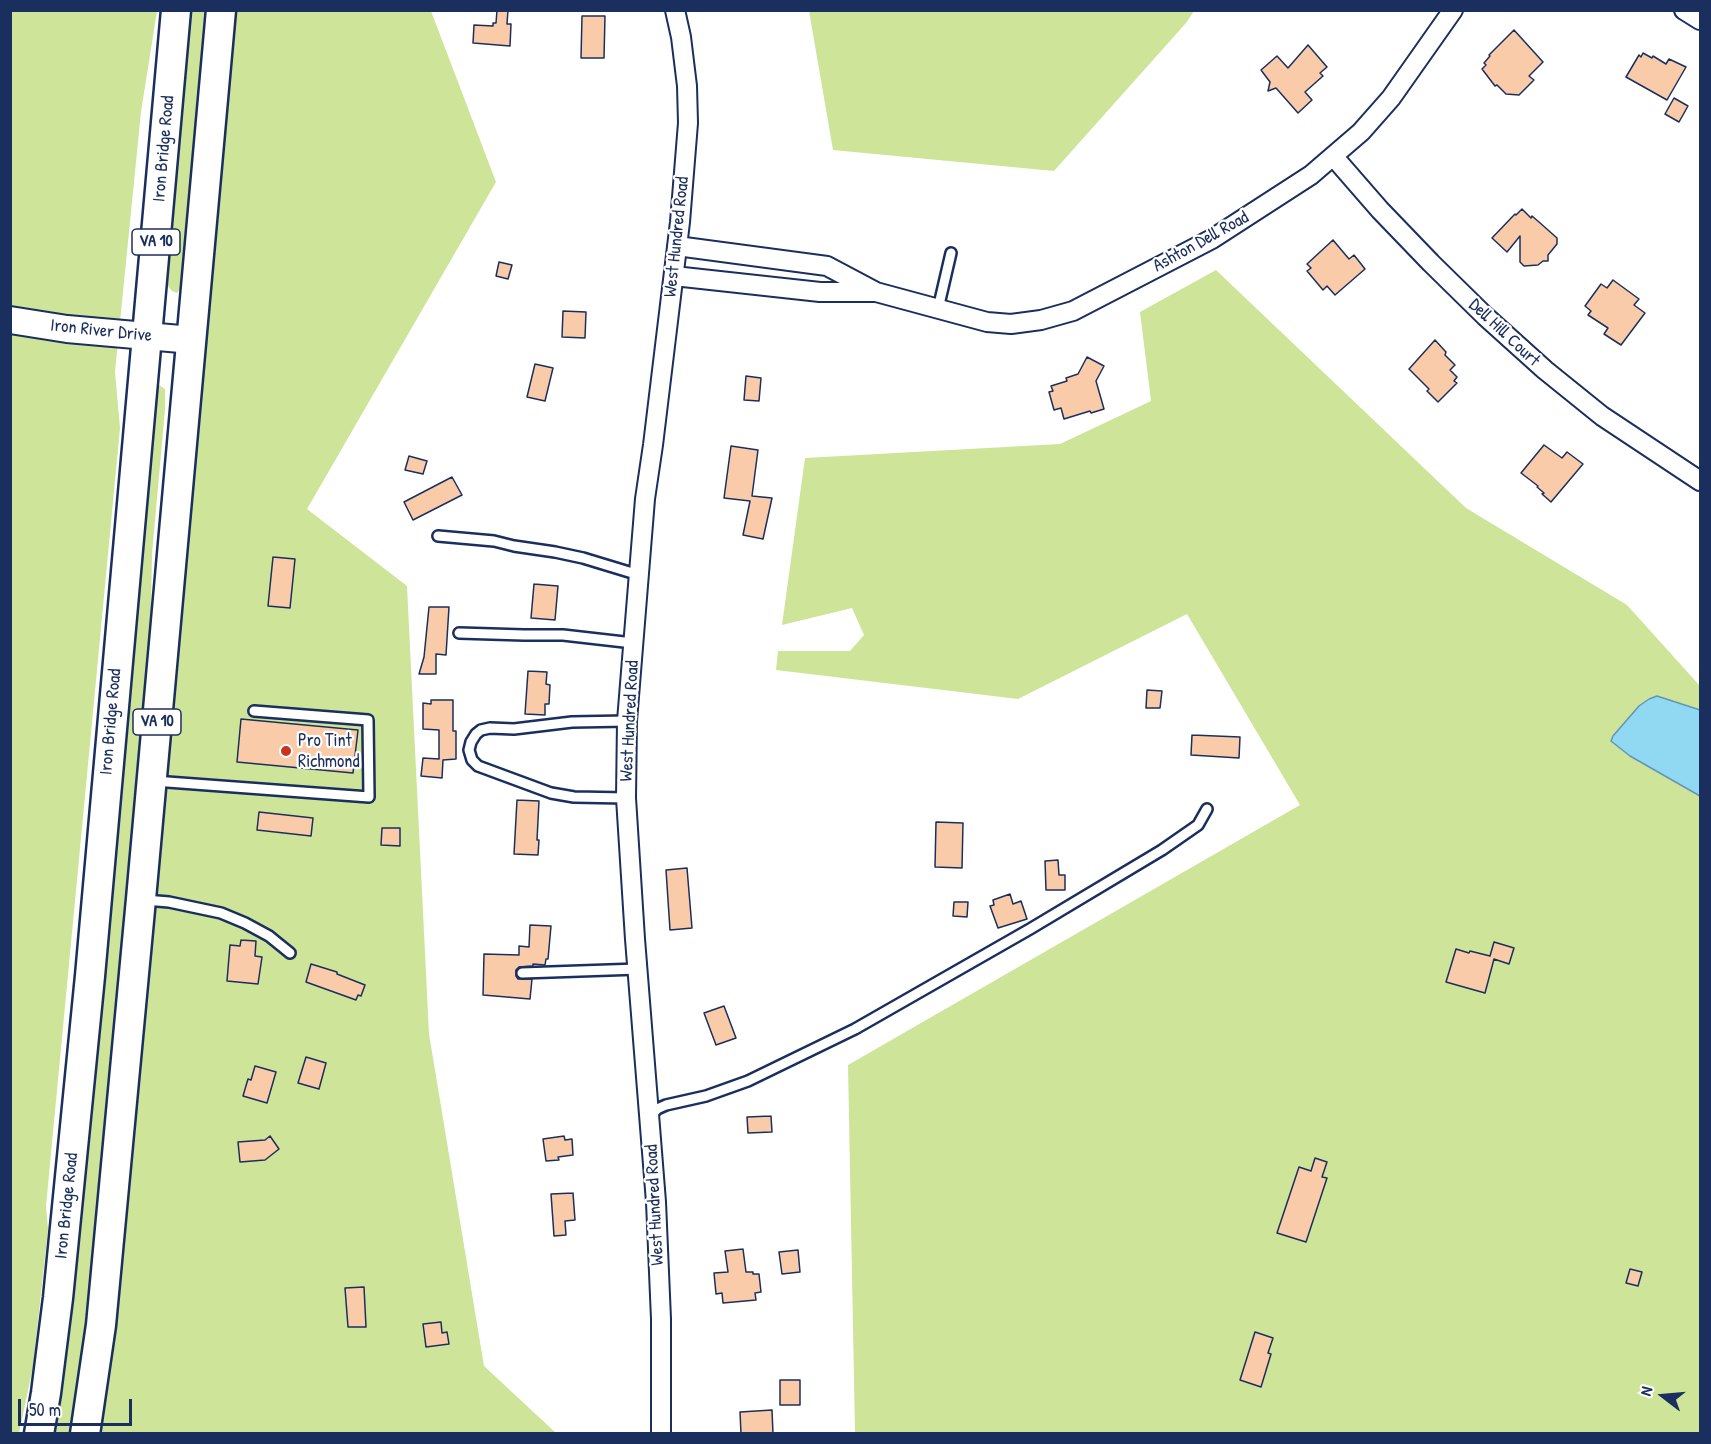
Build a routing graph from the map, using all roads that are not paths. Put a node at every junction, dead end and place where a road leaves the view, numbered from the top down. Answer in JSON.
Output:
{"nodes":[{"id":1,"x":176,"y":10,"type":"edge"},
{"id":2,"x":221,"y":10,"type":"edge"},
{"id":3,"x":675,"y":10,"type":"edge"},
{"id":4,"x":1453,"y":10,"type":"edge"},
{"id":5,"x":1684,"y":10,"type":"edge"},
{"id":6,"x":1701,"y":20,"type":"edge"},
{"id":7,"x":1333,"y":156,"type":"junction"},
{"id":8,"x":677,"y":246,"type":"junction"},
{"id":9,"x":951,"y":253,"type":"dead end"},
{"id":10,"x":674,"y":276,"type":"junction"},
{"id":11,"x":876,"y":292,"type":"junction"},
{"id":12,"x":938,"y":309,"type":"junction"},
{"id":13,"x":10,"y":320,"type":"edge"},
{"id":14,"x":147,"y":336,"type":"junction"},
{"id":15,"x":192,"y":340,"type":"junction"},
{"id":16,"x":1701,"y":481,"type":"edge"},
{"id":17,"x":438,"y":536,"type":"dead end"},
{"id":18,"x":639,"y":575,"type":"junction"},
{"id":19,"x":459,"y":633,"type":"dead end"},
{"id":20,"x":633,"y":643,"type":"junction"},
{"id":21,"x":254,"y":711,"type":"dead end"},
{"id":22,"x":627,"y":721,"type":"junction"},
{"id":23,"x":152,"y":781,"type":"junction"},
{"id":24,"x":626,"y":798,"type":"junction"},
{"id":25,"x":1207,"y":809,"type":"dead end"},
{"id":26,"x":141,"y":899,"type":"junction"},
{"id":27,"x":290,"y":953,"type":"dead end"},
{"id":28,"x":638,"y":969,"type":"junction"},
{"id":29,"x":522,"y":974,"type":"dead end"},
{"id":30,"x":651,"y":1116,"type":"junction"},
{"id":31,"x":39,"y":1434,"type":"edge"},
{"id":32,"x":85,"y":1434,"type":"edge"},
{"id":33,"x":661,"y":1434,"type":"edge"}],
"edges":[{"from":1,"to":14,"type":"main road","name":"Iron Bridge Road","number":"VA 10"},
{"from":2,"to":15,"type":"main road","number":"VA 10"},
{"from":3,"to":8,"type":"street","name":"West Hundred Road"},
{"from":4,"to":7,"type":"street","name":"Ashton Dell Road"},
{"from":5,"to":6,"type":"street"},
{"from":7,"to":12,"type":"street","name":"Ashton Dell Road"},
{"from":7,"to":16,"type":"street","name":"Dell Hill Court"},
{"from":8,"to":10,"type":"street","name":"West Hundred Road"},
{"from":8,"to":11,"type":"street","name":"Ashton Dell Road"},
{"from":9,"to":12,"type":"lane"},
{"from":10,"to":11,"type":"street","name":"Ashton Dell Road"},
{"from":10,"to":18,"type":"street","name":"West Hundred Road"},
{"from":11,"to":12,"type":"street","name":"Ashton Dell Road"},
{"from":13,"to":14,"type":"street","name":"Iron River Drive"},
{"from":14,"to":15,"type":"street","name":"Iron River Drive"},
{"from":14,"to":31,"type":"main road","name":"Iron Bridge Road","number":"VA 10"},
{"from":15,"to":23,"type":"main road","number":"VA 10"},
{"from":17,"to":18,"type":"lane"},
{"from":18,"to":20,"type":"street","name":"West Hundred Road"},
{"from":19,"to":20,"type":"lane"},
{"from":20,"to":22,"type":"street","name":"West Hundred Road"},
{"from":21,"to":23,"type":"lane"},
{"from":22,"to":24,"type":"street","name":"West Hundred Road"},
{"from":22,"to":24,"type":"lane"},
{"from":23,"to":26,"type":"main road","number":"VA 10"},
{"from":24,"to":28,"type":"street","name":"West Hundred Road"},
{"from":25,"to":30,"type":"lane"},
{"from":26,"to":27,"type":"lane"},
{"from":26,"to":32,"type":"main road","number":"VA 10"},
{"from":28,"to":29,"type":"lane"},
{"from":28,"to":30,"type":"street","name":"West Hundred Road"},
{"from":30,"to":33,"type":"street","name":"West Hundred Road"}]}
